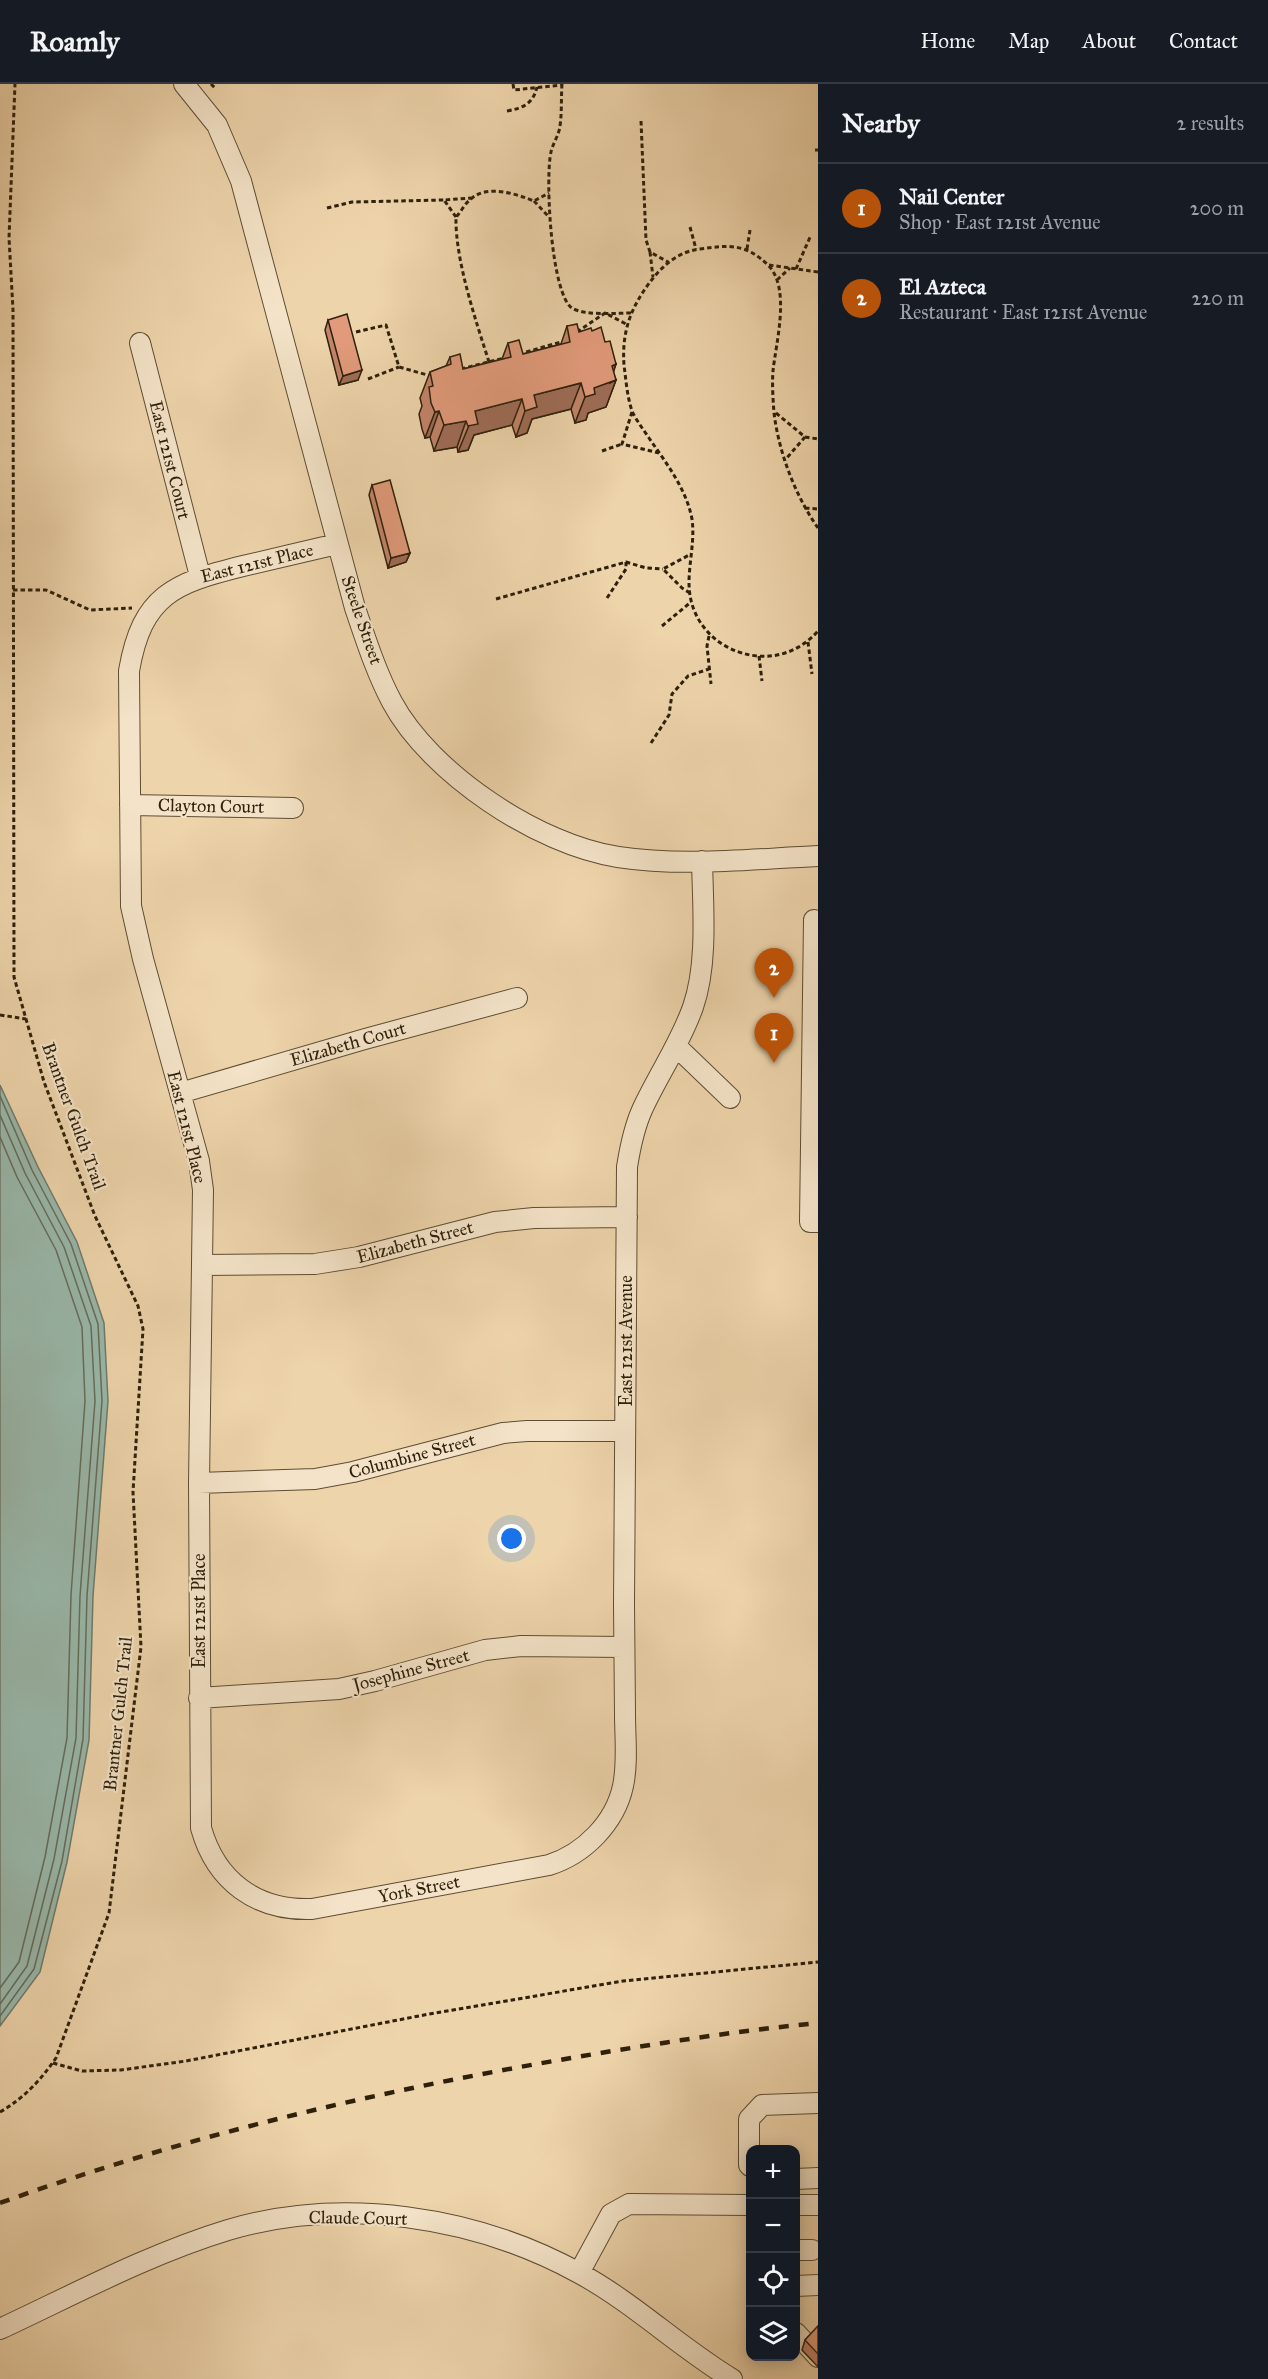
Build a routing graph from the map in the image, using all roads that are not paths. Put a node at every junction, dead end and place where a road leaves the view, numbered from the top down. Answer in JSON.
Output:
{"nodes":[{"id":1,"x":184,"y":84,"type":"edge"},
{"id":2,"x":140,"y":343,"type":"dead end"},
{"id":3,"x":337,"y":544,"type":"junction"},
{"id":4,"x":200,"y":576,"type":"junction"},
{"id":5,"x":130,"y":805,"type":"junction"},
{"id":6,"x":293,"y":808,"type":"dead end"},
{"id":7,"x":818,"y":856,"type":"edge"},
{"id":8,"x":702,"y":861,"type":"junction"},
{"id":9,"x":814,"y":920,"type":"dead end"},
{"id":10,"x":518,"y":998,"type":"dead end"},
{"id":11,"x":815,"y":1003,"type":"edge"},
{"id":12,"x":676,"y":1047,"type":"junction"},
{"id":13,"x":180,"y":1093,"type":"junction"},
{"id":14,"x":730,"y":1098,"type":"dead end"},
{"id":15,"x":627,"y":1217,"type":"junction"},
{"id":16,"x":818,"y":1222,"type":"edge"},
{"id":17,"x":202,"y":1265,"type":"junction"},
{"id":18,"x":625,"y":1431,"type":"junction"},
{"id":19,"x":199,"y":1483,"type":"junction"},
{"id":20,"x":624,"y":1647,"type":"junction"},
{"id":21,"x":199,"y":1698,"type":"junction"},
{"id":22,"x":601,"y":1830,"type":"joint"},
{"id":23,"x":232,"y":1882,"type":"joint"},
{"id":24,"x":818,"y":2103,"type":"edge"},
{"id":25,"x":749,"y":2145,"type":"edge"},
{"id":26,"x":818,"y":2178,"type":"edge"},
{"id":27,"x":800,"y":2179,"type":"edge"},
{"id":28,"x":746,"y":2205,"type":"edge"},
{"id":29,"x":800,"y":2205,"type":"edge"},
{"id":30,"x":818,"y":2205,"type":"edge"},
{"id":31,"x":579,"y":2273,"type":"junction"},
{"id":32,"x":818,"y":2285,"type":"edge"},
{"id":33,"x":800,"y":2286,"type":"edge"},
{"id":34,"x":0,"y":2330,"type":"edge"},
{"id":35,"x":800,"y":2337,"type":"edge"},
{"id":36,"x":818,"y":2357,"type":"edge"},
{"id":37,"x":732,"y":2379,"type":"edge"}],
"edges":[{"from":1,"to":3,"type":"street","name":"Steele Street"},
{"from":2,"to":4,"type":"street","name":"East 121st Court"},
{"from":3,"to":4,"type":"street","name":"East 121st Place"},
{"from":3,"to":8,"type":"street","name":"Steele Street"},
{"from":4,"to":5,"type":"street","name":"East 121st Place"},
{"from":5,"to":6,"type":"street","name":"Clayton Court"},
{"from":5,"to":13,"type":"street","name":"East 121st Place"},
{"from":7,"to":8,"type":"street","name":"Steele Street"},
{"from":8,"to":12,"type":"street","name":"East 121st Avenue"},
{"from":9,"to":11,"type":"street"},
{"from":10,"to":13,"type":"street","name":"Elizabeth Court"},
{"from":11,"to":16,"type":"street"},
{"from":12,"to":14,"type":"street"},
{"from":12,"to":15,"type":"street","name":"East 121st Avenue"},
{"from":13,"to":17,"type":"street","name":"East 121st Place"},
{"from":15,"to":17,"type":"street","name":"Elizabeth Street"},
{"from":15,"to":18,"type":"street","name":"East 121st Avenue"},
{"from":17,"to":19,"type":"street","name":"East 121st Place"},
{"from":18,"to":19,"type":"street","name":"Columbine Street"},
{"from":18,"to":20,"type":"street","name":"East 121st Avenue"},
{"from":19,"to":21,"type":"street","name":"East 121st Place"},
{"from":20,"to":21,"type":"street","name":"Josephine Street"},
{"from":20,"to":22,"type":"street","name":"East 121st Avenue"},
{"from":21,"to":23,"type":"street","name":"East 121st Place"},
{"from":22,"to":23,"type":"street","name":"York Street"},
{"from":24,"to":25,"type":"street"},
{"from":26,"to":27,"type":"street"},
{"from":28,"to":31,"type":"street"},
{"from":29,"to":30,"type":"street"},
{"from":31,"to":34,"type":"street","name":"Claude Court"},
{"from":31,"to":37,"type":"street","name":"Claude Court"},
{"from":32,"to":33,"type":"street"},
{"from":35,"to":36,"type":"street"}]}
